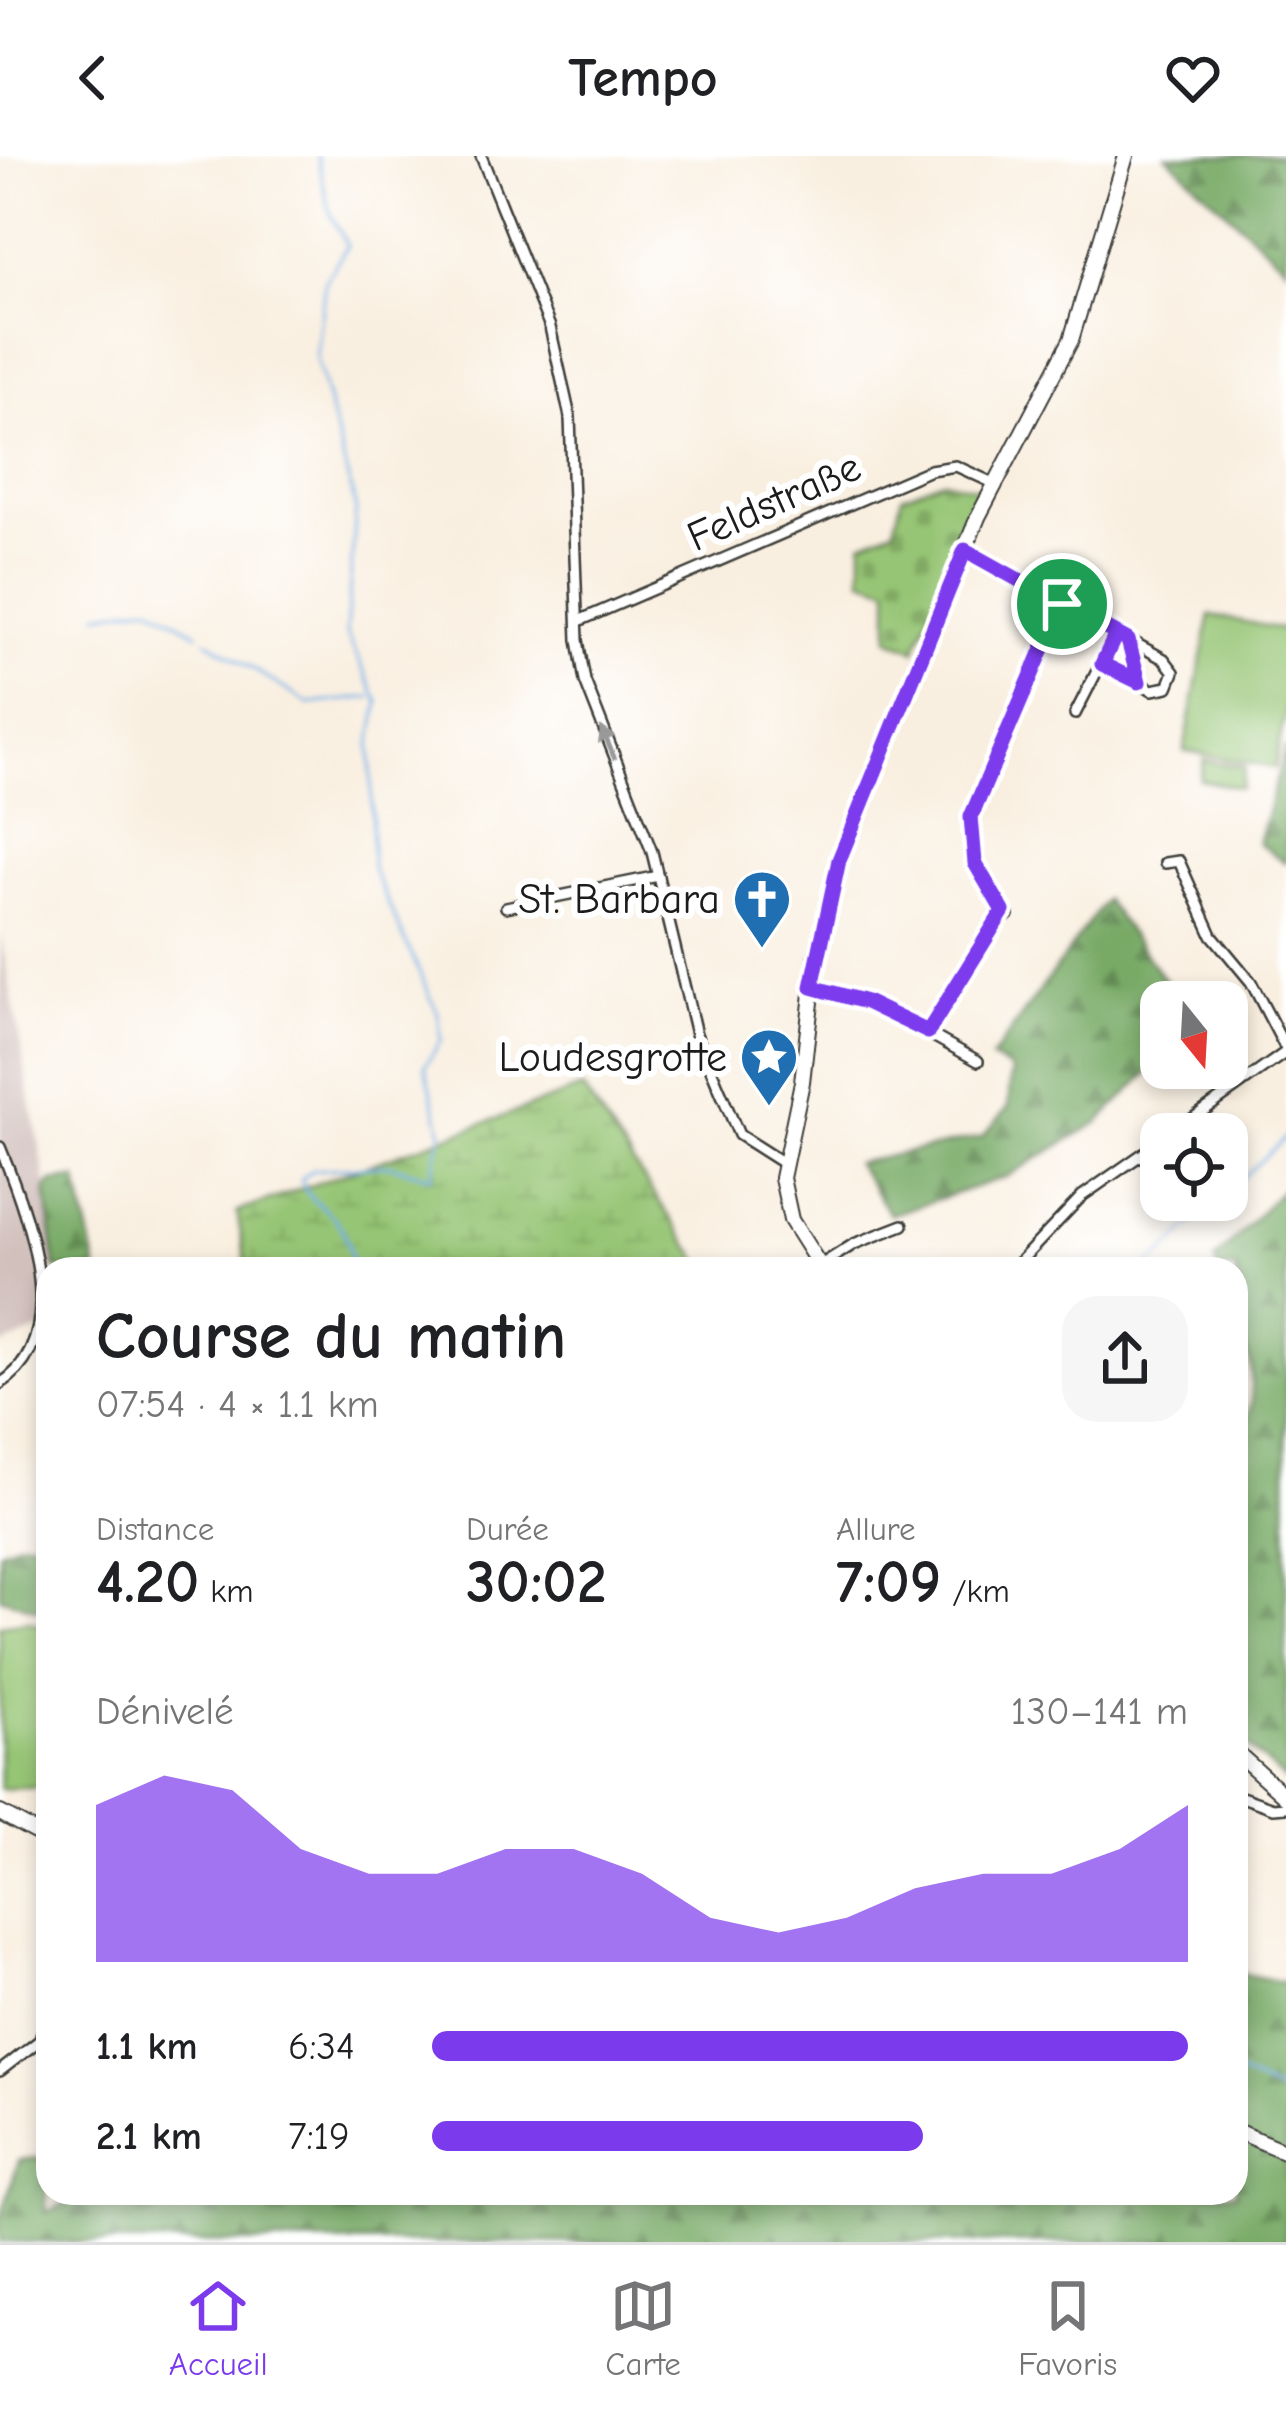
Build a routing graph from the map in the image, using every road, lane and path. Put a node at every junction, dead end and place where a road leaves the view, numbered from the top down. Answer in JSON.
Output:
{"nodes":[{"id":1,"x":481,"y":156,"type":"edge"},
{"id":2,"x":1126,"y":156,"type":"edge"},
{"id":3,"x":993,"y":483,"type":"junction"},
{"id":4,"x":965,"y":550,"type":"junction"},
{"id":5,"x":1062,"y":604,"type":"junction"},
{"id":6,"x":581,"y":620,"type":"junction"},
{"id":7,"x":1116,"y":634,"type":"junction"},
{"id":8,"x":1128,"y":640,"type":"junction"},
{"id":9,"x":1102,"y":664,"type":"junction"},
{"id":10,"x":1139,"y":682,"type":"junction"},
{"id":11,"x":1076,"y":714,"type":"dead end"},
{"id":12,"x":1166,"y":863,"type":"dead end"},
{"id":13,"x":658,"y":876,"type":"junction"},
{"id":14,"x":506,"y":908,"type":"dead end"},
{"id":15,"x":812,"y":987,"type":"junction"},
{"id":16,"x":928,"y":1032,"type":"junction"},
{"id":17,"x":1286,"y":1051,"type":"edge"},
{"id":18,"x":978,"y":1060,"type":"dead end"},
{"id":19,"x":1200,"y":1113,"type":"edge"},
{"id":20,"x":0,"y":1148,"type":"edge"},
{"id":21,"x":1140,"y":1156,"type":"edge"},
{"id":22,"x":783,"y":1163,"type":"junction"},
{"id":23,"x":903,"y":1226,"type":"dead end"},
{"id":24,"x":814,"y":1257,"type":"edge"},
{"id":25,"x":836,"y":1257,"type":"edge"},
{"id":26,"x":1024,"y":1257,"type":"edge"},
{"id":27,"x":36,"y":1274,"type":"edge"},
{"id":28,"x":36,"y":1337,"type":"edge"},
{"id":29,"x":0,"y":1384,"type":"edge"},
{"id":30,"x":1248,"y":1764,"type":"edge"},
{"id":31,"x":1286,"y":1797,"type":"edge"},
{"id":32,"x":1248,"y":1798,"type":"edge"},
{"id":33,"x":1286,"y":1807,"type":"edge"},
{"id":34,"x":0,"y":1813,"type":"edge"},
{"id":35,"x":36,"y":1833,"type":"edge"},
{"id":36,"x":36,"y":2043,"type":"edge"},
{"id":37,"x":0,"y":2071,"type":"edge"},
{"id":38,"x":1248,"y":2136,"type":"edge"},
{"id":39,"x":1286,"y":2152,"type":"edge"}],
"edges":[{"from":1,"to":6,"type":"street"},
{"from":2,"to":3,"type":"main road"},
{"from":3,"to":4,"type":"main road"},
{"from":3,"to":6,"type":"street","name":"Feldstraße"},
{"from":4,"to":5,"type":"street"},
{"from":4,"to":15,"type":"main road"},
{"from":5,"to":7,"type":"street"},
{"from":5,"to":16,"type":"street"},
{"from":13,"to":6,"type":"street","one_way":true},
{"from":7,"to":8,"type":"street"},
{"from":7,"to":9,"type":"street"},
{"from":8,"to":10,"type":"street"},
{"from":8,"to":10,"type":"street"},
{"from":9,"to":10,"type":"street"},
{"from":9,"to":11,"type":"street"},
{"from":12,"to":17,"type":"street"},
{"from":13,"to":14,"type":"street"},
{"from":13,"to":22,"type":"street"},
{"from":15,"to":16,"type":"street"},
{"from":15,"to":22,"type":"main road"},
{"from":16,"to":18,"type":"street"},
{"from":17,"to":19,"type":"street"},
{"from":20,"to":27,"type":"street"},
{"from":21,"to":26,"type":"street"},
{"from":22,"to":24,"type":"main road"},
{"from":23,"to":25,"type":"street"},
{"from":28,"to":29,"type":"street"},
{"from":30,"to":31,"type":"main road"},
{"from":32,"to":33,"type":"street"},
{"from":34,"to":35,"type":"main road"},
{"from":36,"to":37,"type":"street"},
{"from":38,"to":39,"type":"main road"}]}
